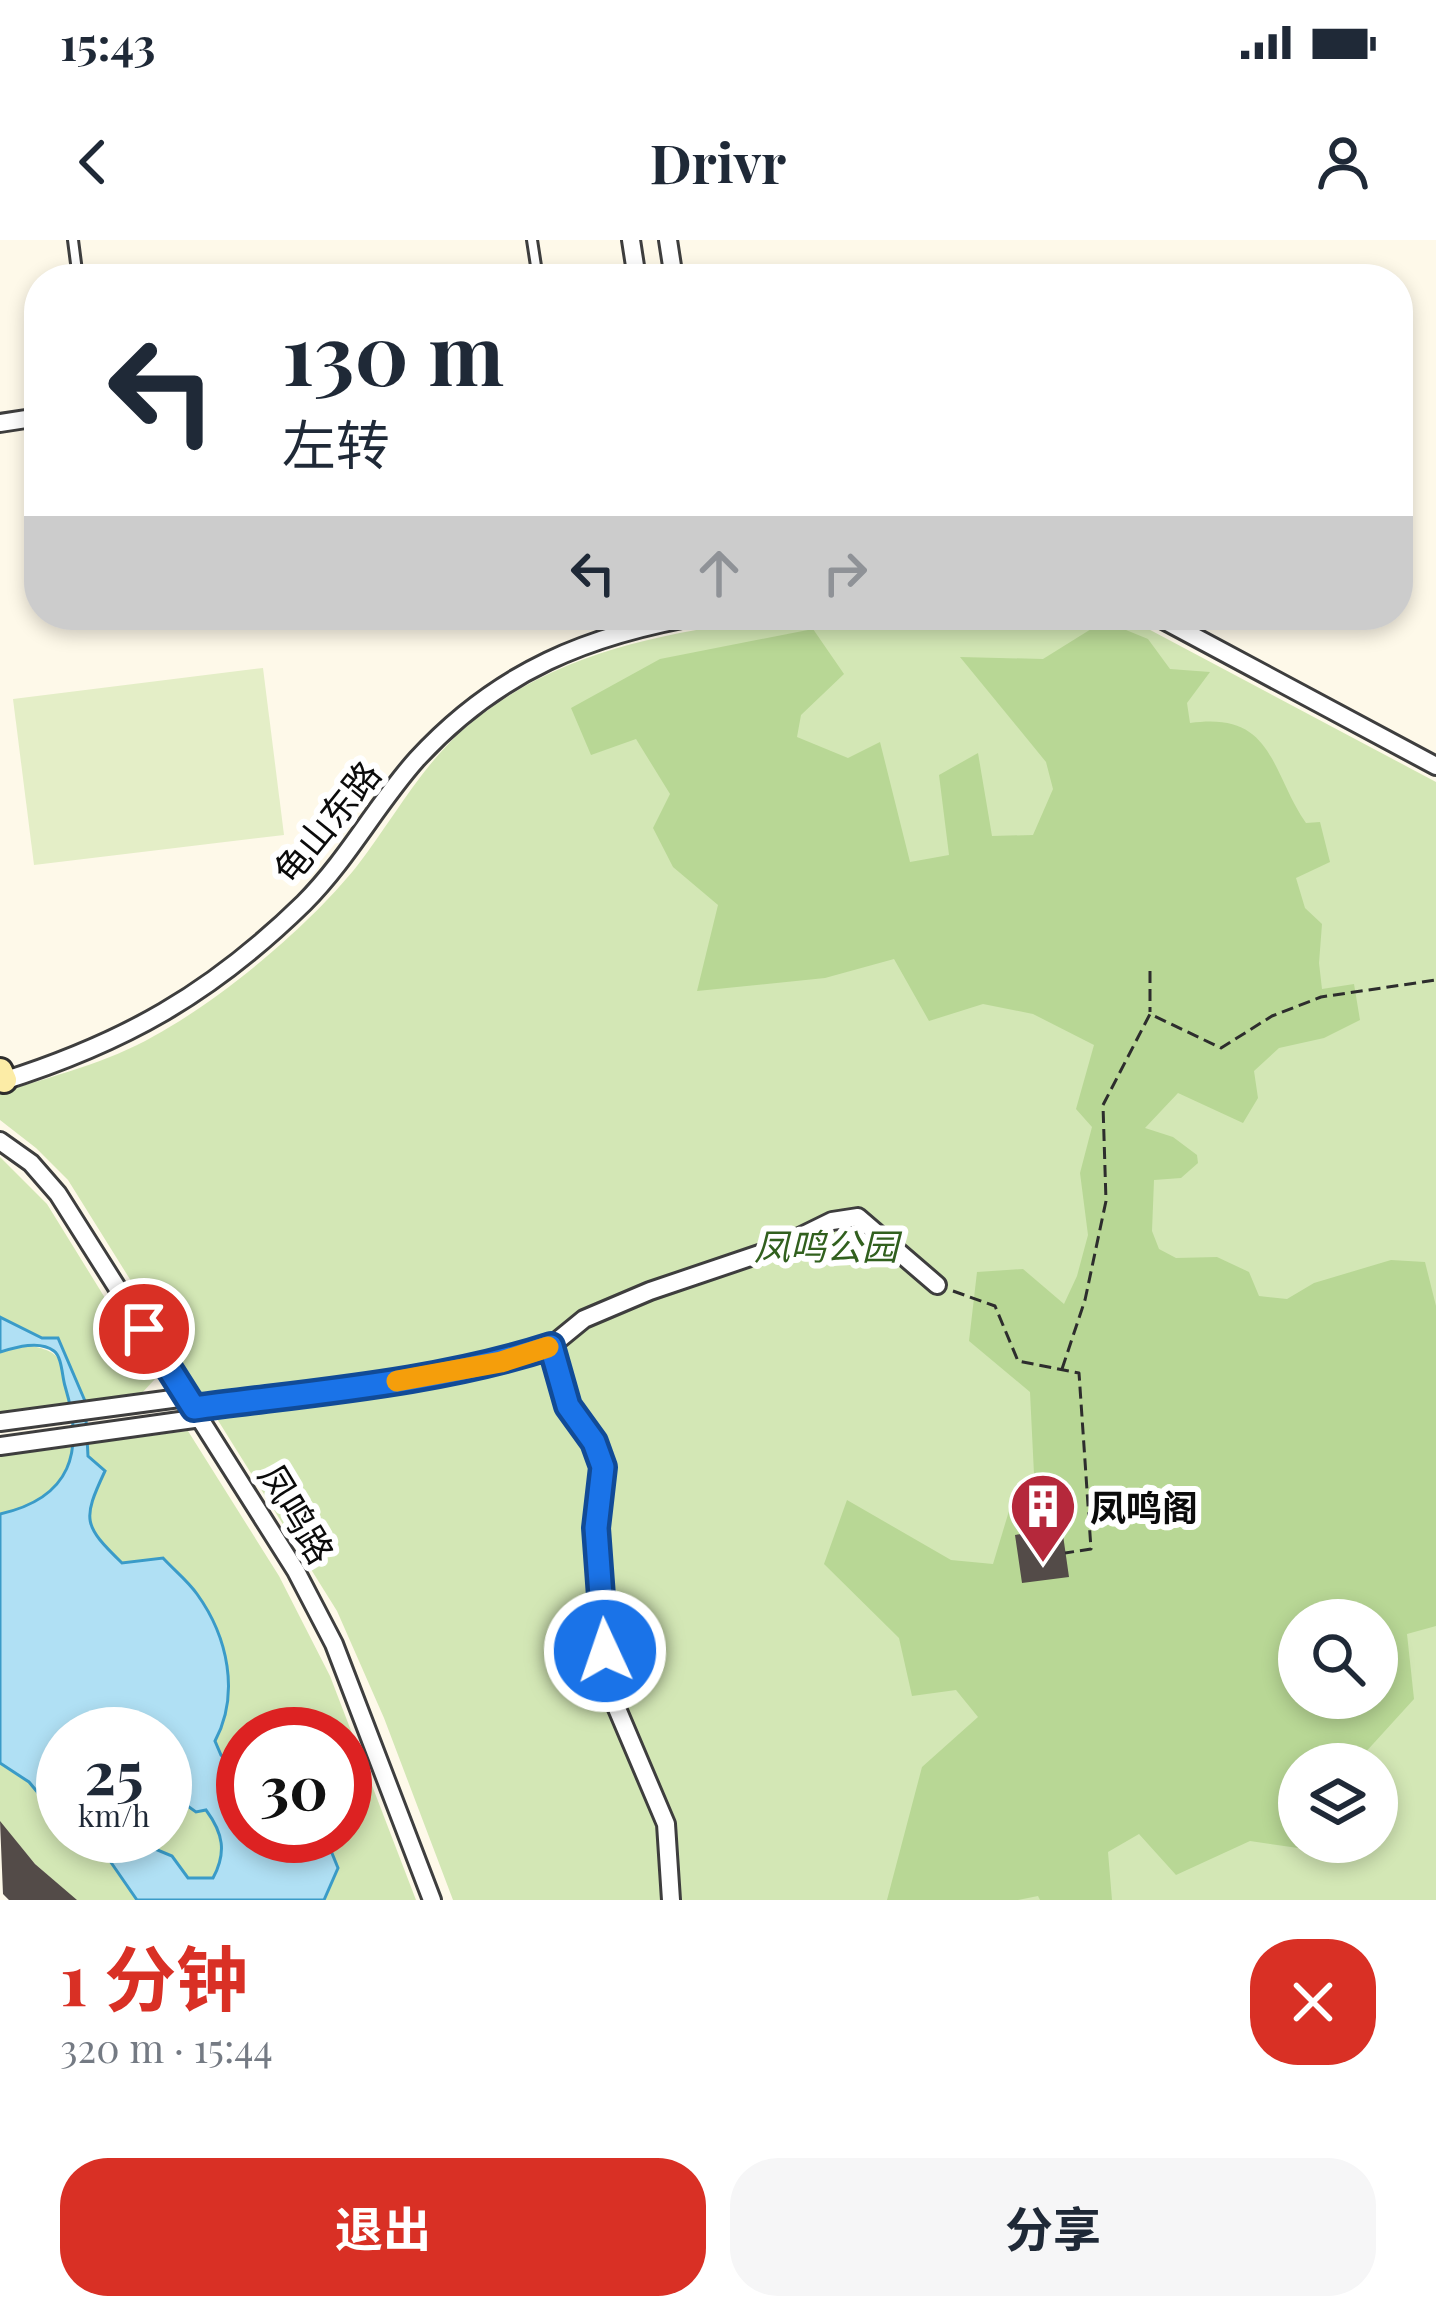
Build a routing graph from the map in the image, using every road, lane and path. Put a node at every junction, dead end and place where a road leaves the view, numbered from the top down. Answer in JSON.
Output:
{"nodes":[{"id":1,"x":623,"y":630,"type":"edge"},
{"id":2,"x":1182,"y":630,"type":"edge"},
{"id":3,"x":1436,"y":766,"type":"edge"},
{"id":4,"x":1150,"y":971,"type":"dead end"},
{"id":5,"x":1436,"y":980,"type":"edge"},
{"id":6,"x":1150,"y":1014,"type":"junction"},
{"id":7,"x":1,"y":1078,"type":"edge"},
{"id":8,"x":0,"y":1142,"type":"edge"},
{"id":9,"x":937,"y":1285,"type":"joint"},
{"id":10,"x":551,"y":1346,"type":"junction"},
{"id":11,"x":1062,"y":1369,"type":"junction"},
{"id":12,"x":194,"y":1408,"type":"junction"},
{"id":13,"x":0,"y":1423,"type":"edge"},
{"id":14,"x":0,"y":1446,"type":"edge"},
{"id":15,"x":1065,"y":1553,"type":"dead end"},
{"id":16,"x":432,"y":1900,"type":"edge"},
{"id":17,"x":671,"y":1900,"type":"edge"}],
"edges":[{"from":1,"to":7,"type":"street","name":"龟山东路"},
{"from":2,"to":3,"type":"street"},
{"from":4,"to":6,"type":"path"},
{"from":5,"to":6,"type":"path"},
{"from":6,"to":11,"type":"path"},
{"from":8,"to":12,"type":"street","name":"凤鸣路"},
{"from":9,"to":10,"type":"street"},
{"from":9,"to":11,"type":"path"},
{"from":10,"to":12,"type":"street"},
{"from":10,"to":17,"type":"street"},
{"from":11,"to":15,"type":"path"},
{"from":12,"to":13,"type":"street"},
{"from":12,"to":14,"type":"street"},
{"from":12,"to":16,"type":"street","name":"凤鸣路"}]}
